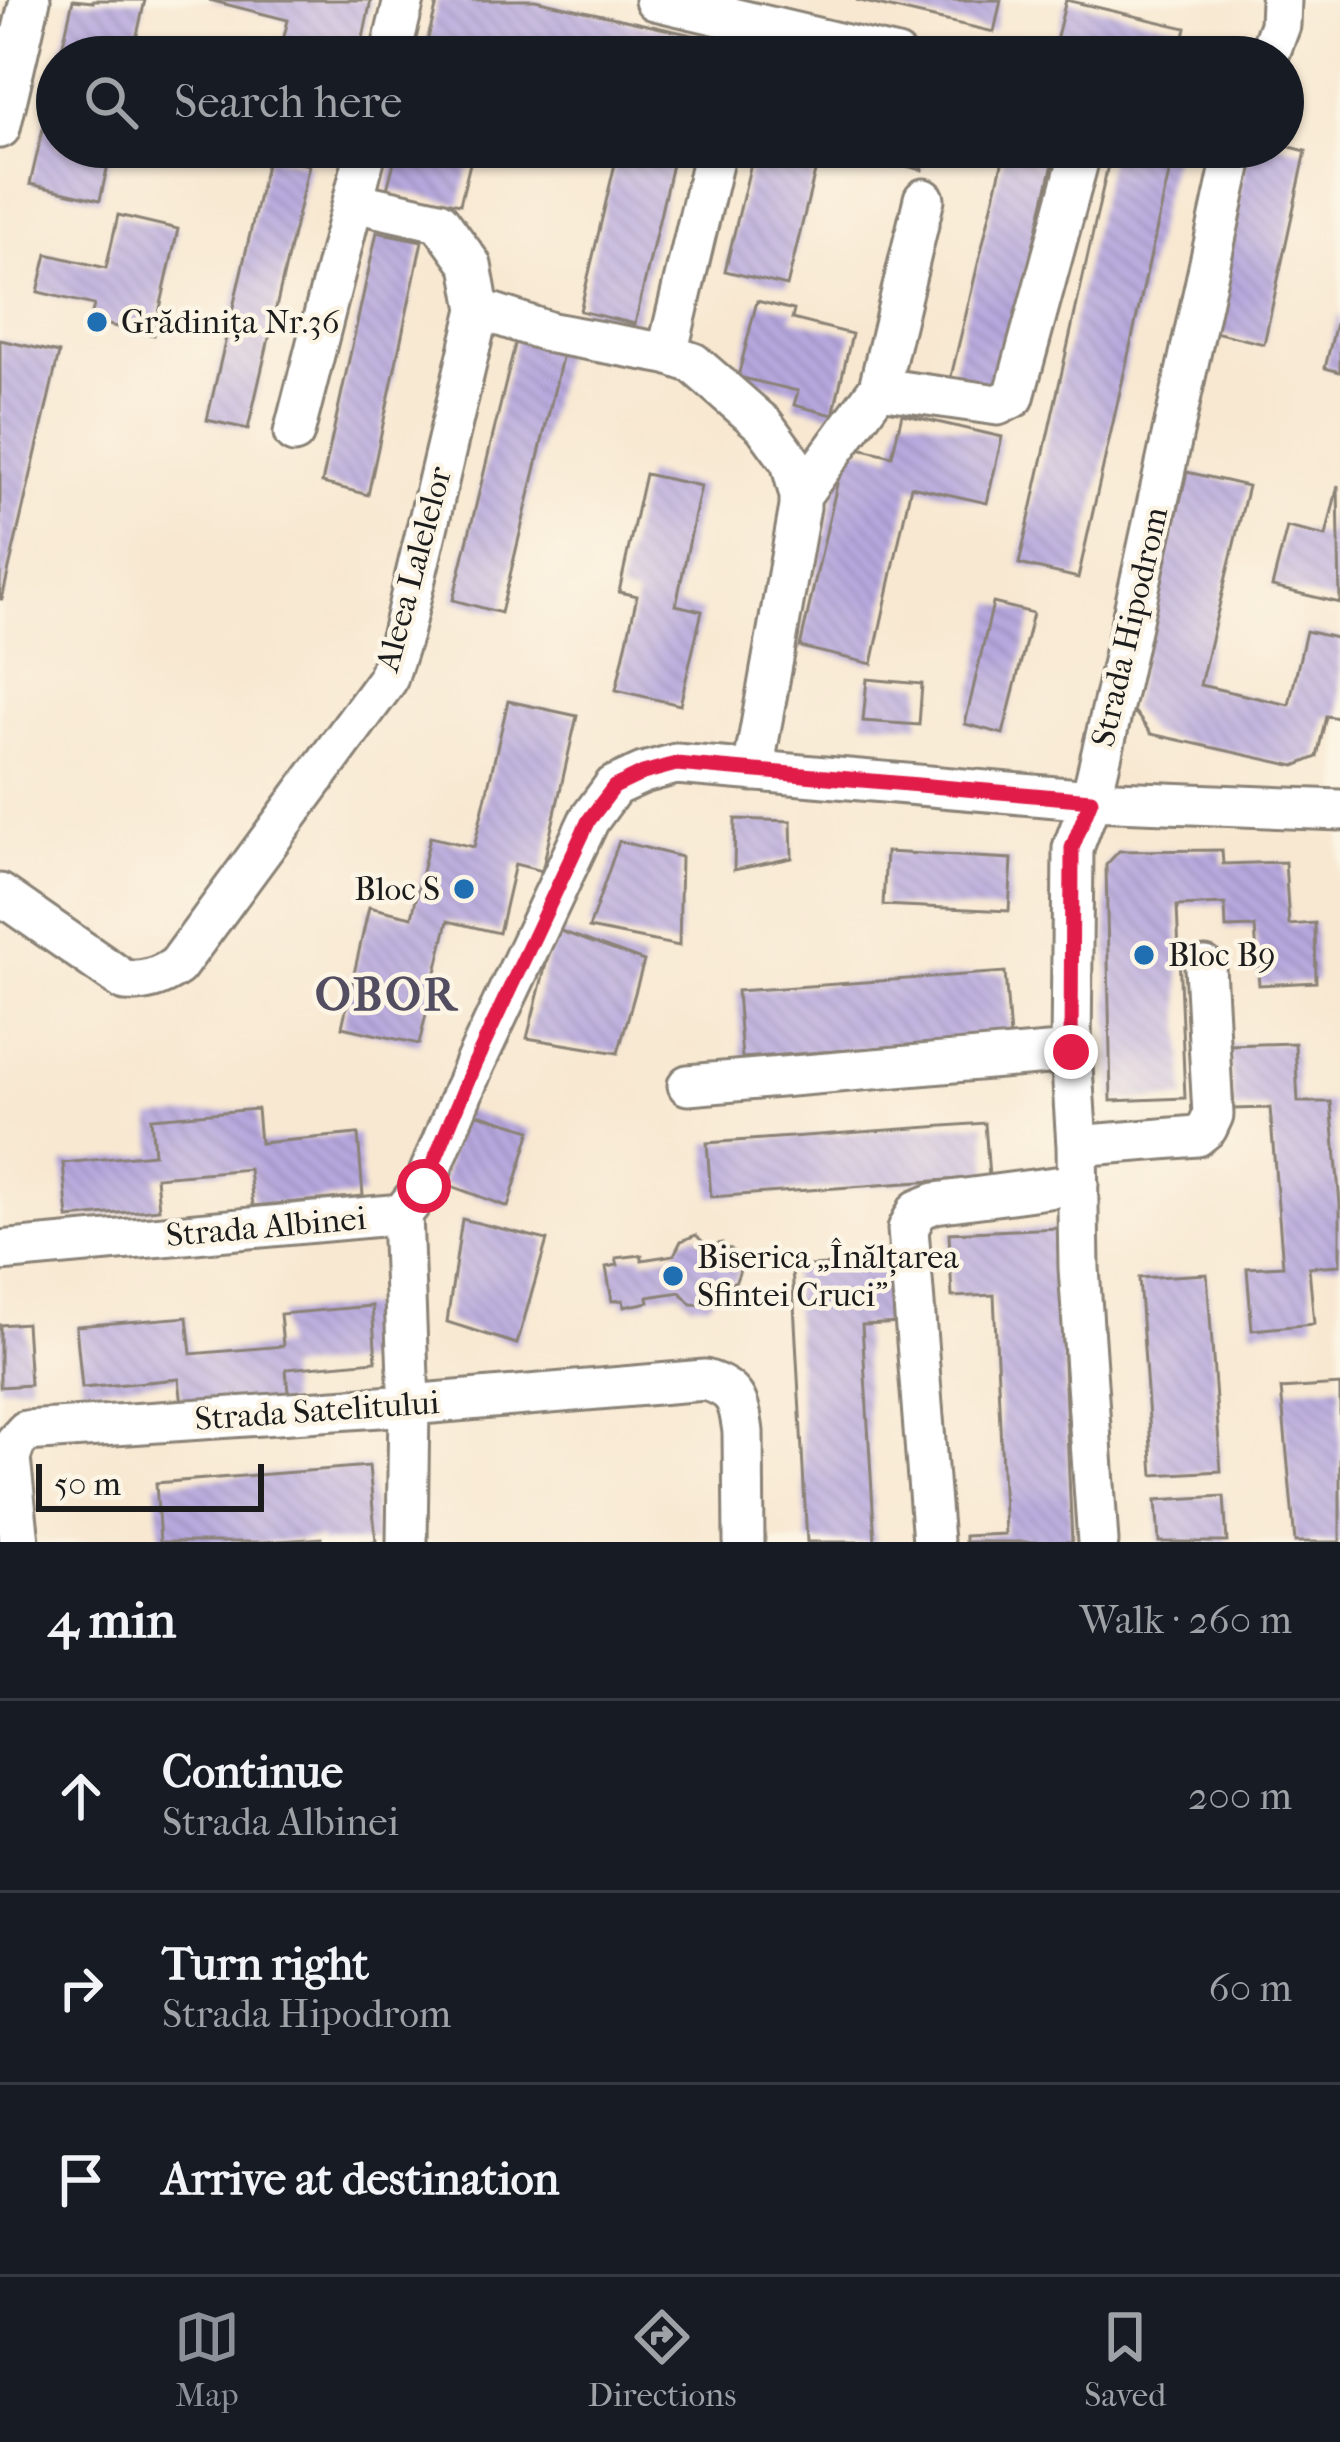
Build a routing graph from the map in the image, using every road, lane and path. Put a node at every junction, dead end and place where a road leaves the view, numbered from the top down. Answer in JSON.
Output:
{"nodes":[{"id":1,"x":30,"y":0,"type":"edge"},
{"id":2,"x":404,"y":0,"type":"edge"},
{"id":3,"x":655,"y":0,"type":"edge"},
{"id":4,"x":1281,"y":0,"type":"edge"},
{"id":5,"x":747,"y":26,"type":"edge"},
{"id":6,"x":395,"y":36,"type":"edge"},
{"id":7,"x":795,"y":36,"type":"edge"},
{"id":8,"x":1276,"y":36,"type":"edge"},
{"id":9,"x":0,"y":128,"type":"edge"},
{"id":10,"x":362,"y":168,"type":"edge"},
{"id":11,"x":711,"y":168,"type":"edge"},
{"id":12,"x":1076,"y":168,"type":"edge"},
{"id":13,"x":1230,"y":168,"type":"edge"},
{"id":14,"x":924,"y":199,"type":"dead end"},
{"id":15,"x":354,"y":202,"type":"junction"},
{"id":16,"x":479,"y":309,"type":"junction"},
{"id":17,"x":667,"y":354,"type":"junction"},
{"id":18,"x":879,"y":388,"type":"junction"},
{"id":19,"x":293,"y":433,"type":"dead end"},
{"id":20,"x":800,"y":496,"type":"junction"},
{"id":21,"x":753,"y":770,"type":"junction"},
{"id":22,"x":1091,"y":800,"type":"junction"},
{"id":23,"x":1340,"y":810,"type":"edge"},
{"id":24,"x":0,"y":893,"type":"edge"},
{"id":25,"x":1205,"y":967,"type":"dead end"},
{"id":26,"x":1071,"y":1052,"type":"junction"},
{"id":27,"x":688,"y":1085,"type":"dead end"},
{"id":28,"x":1078,"y":1165,"type":"junction"},
{"id":29,"x":402,"y":1214,"type":"junction"},
{"id":30,"x":0,"y":1251,"type":"edge"},
{"id":31,"x":409,"y":1405,"type":"junction"},
{"id":32,"x":19,"y":1542,"type":"edge"},
{"id":33,"x":407,"y":1542,"type":"edge"},
{"id":34,"x":744,"y":1542,"type":"edge"},
{"id":35,"x":933,"y":1542,"type":"edge"},
{"id":36,"x":1098,"y":1542,"type":"edge"}],
"edges":[{"from":1,"to":9,"type":"street"},
{"from":2,"to":6,"type":"street"},
{"from":3,"to":5,"type":"street"},
{"from":4,"to":8,"type":"street"},
{"from":5,"to":7,"type":"street"},
{"from":10,"to":15,"type":"street"},
{"from":11,"to":17,"type":"street"},
{"from":12,"to":18,"type":"street"},
{"from":13,"to":22,"type":"street","name":"Strada Hipodrom"},
{"from":14,"to":18,"type":"street"},
{"from":15,"to":16,"type":"street"},
{"from":15,"to":19,"type":"street"},
{"from":16,"to":17,"type":"street"},
{"from":16,"to":24,"type":"street","name":"Aleea Lalelelor"},
{"from":17,"to":20,"type":"street"},
{"from":18,"to":20,"type":"street"},
{"from":20,"to":21,"type":"street"},
{"from":21,"to":22,"type":"street","name":"Strada Albinei"},
{"from":21,"to":29,"type":"street","name":"Strada Albinei"},
{"from":22,"to":23,"type":"street","name":"Strada Albinei"},
{"from":22,"to":26,"type":"street","name":"Strada Hipodrom"},
{"from":25,"to":28,"type":"street"},
{"from":26,"to":27,"type":"street"},
{"from":26,"to":28,"type":"street","name":"Strada Hipodrom"},
{"from":28,"to":35,"type":"street"},
{"from":28,"to":36,"type":"street","name":"Strada Hipodrom"},
{"from":29,"to":30,"type":"street","name":"Strada Albinei"},
{"from":29,"to":31,"type":"street"},
{"from":31,"to":32,"type":"street","name":"Strada Satelitului"},
{"from":31,"to":33,"type":"street"},
{"from":31,"to":34,"type":"street","name":"Strada Satelitului"}]}
